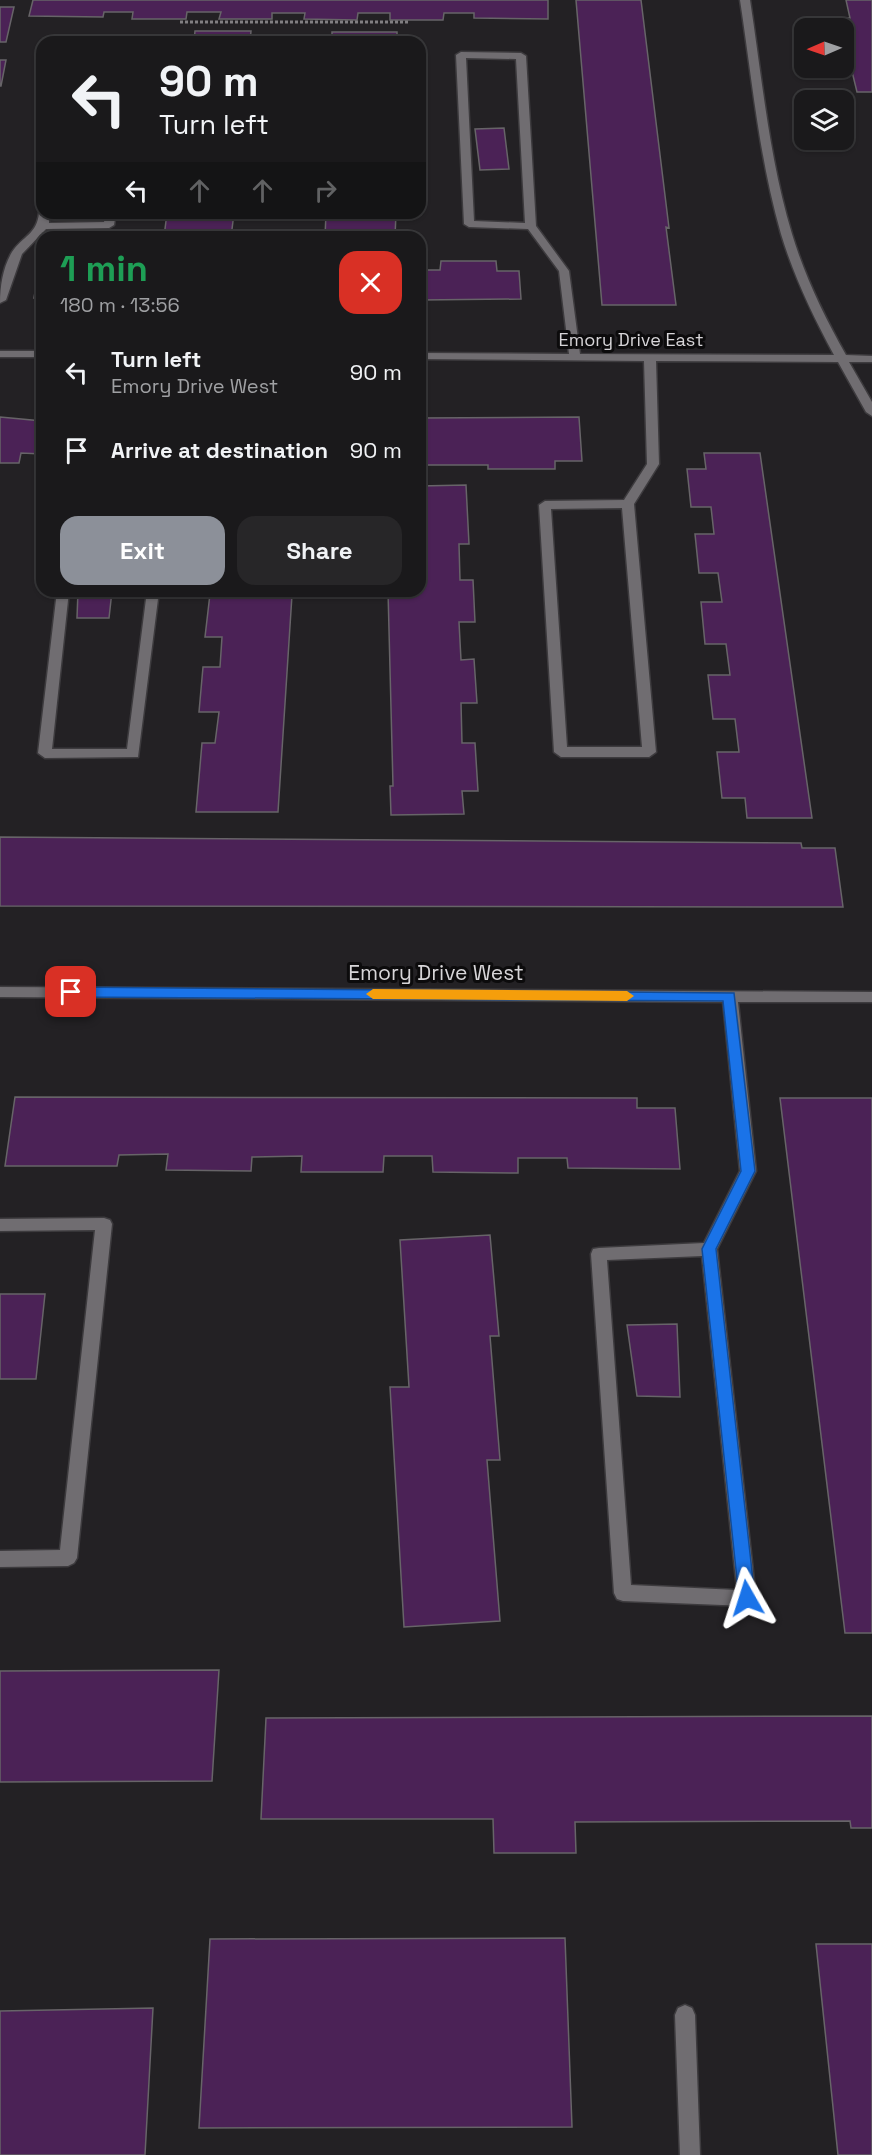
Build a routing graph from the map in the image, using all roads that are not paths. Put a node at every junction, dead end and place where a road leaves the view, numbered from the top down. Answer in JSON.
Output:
{"nodes":[{"id":1,"x":745,"y":0,"type":"edge"},
{"id":2,"x":44,"y":219,"type":"edge"},
{"id":3,"x":110,"y":219,"type":"edge"},
{"id":4,"x":43,"y":226,"type":"junction"},
{"id":5,"x":531,"y":226,"type":"junction"},
{"id":6,"x":38,"y":231,"type":"edge"},
{"id":7,"x":36,"y":233,"type":"edge"},
{"id":8,"x":0,"y":300,"type":"edge"},
{"id":9,"x":0,"y":354,"type":"edge"},
{"id":10,"x":36,"y":354,"type":"edge"},
{"id":11,"x":426,"y":357,"type":"edge"},
{"id":12,"x":575,"y":357,"type":"junction"},
{"id":13,"x":650,"y":358,"type":"junction"},
{"id":14,"x":842,"y":359,"type":"junction"},
{"id":15,"x":872,"y":359,"type":"edge"},
{"id":16,"x":872,"y":412,"type":"edge"},
{"id":17,"x":628,"y":504,"type":"junction"},
{"id":18,"x":62,"y":597,"type":"edge"},
{"id":19,"x":152,"y":597,"type":"edge"},
{"id":20,"x":0,"y":992,"type":"edge"},
{"id":21,"x":730,"y":996,"type":"junction"},
{"id":22,"x":872,"y":997,"type":"edge"},
{"id":23,"x":0,"y":1225,"type":"edge"},
{"id":24,"x":709,"y":1249,"type":"junction"},
{"id":25,"x":0,"y":1559,"type":"edge"},
{"id":26,"x":685,"y":2015,"type":"dead end"},
{"id":27,"x":690,"y":2155,"type":"edge"}],
"edges":[{"from":1,"to":14,"type":"street"},
{"from":2,"to":4,"type":"street"},
{"from":3,"to":4,"type":"street"},
{"from":4,"to":6,"type":"street"},
{"from":5,"to":5,"type":"street"},
{"from":5,"to":12,"type":"street"},
{"from":7,"to":8,"type":"street"},
{"from":9,"to":10,"type":"street"},
{"from":11,"to":12,"type":"street","name":"Emory Drive East"},
{"from":12,"to":13,"type":"street","name":"Emory Drive East"},
{"from":13,"to":14,"type":"street","name":"Emory Drive East"},
{"from":13,"to":17,"type":"street"},
{"from":14,"to":15,"type":"street","name":"Emory Drive East"},
{"from":14,"to":16,"type":"street"},
{"from":17,"to":17,"type":"street"},
{"from":18,"to":19,"type":"street"},
{"from":20,"to":21,"type":"street","name":"Emory Drive West"},
{"from":21,"to":22,"type":"street","name":"Emory Drive West"},
{"from":21,"to":24,"type":"street"},
{"from":23,"to":25,"type":"street"},
{"from":24,"to":24,"type":"street"},
{"from":26,"to":27,"type":"street"}]}
